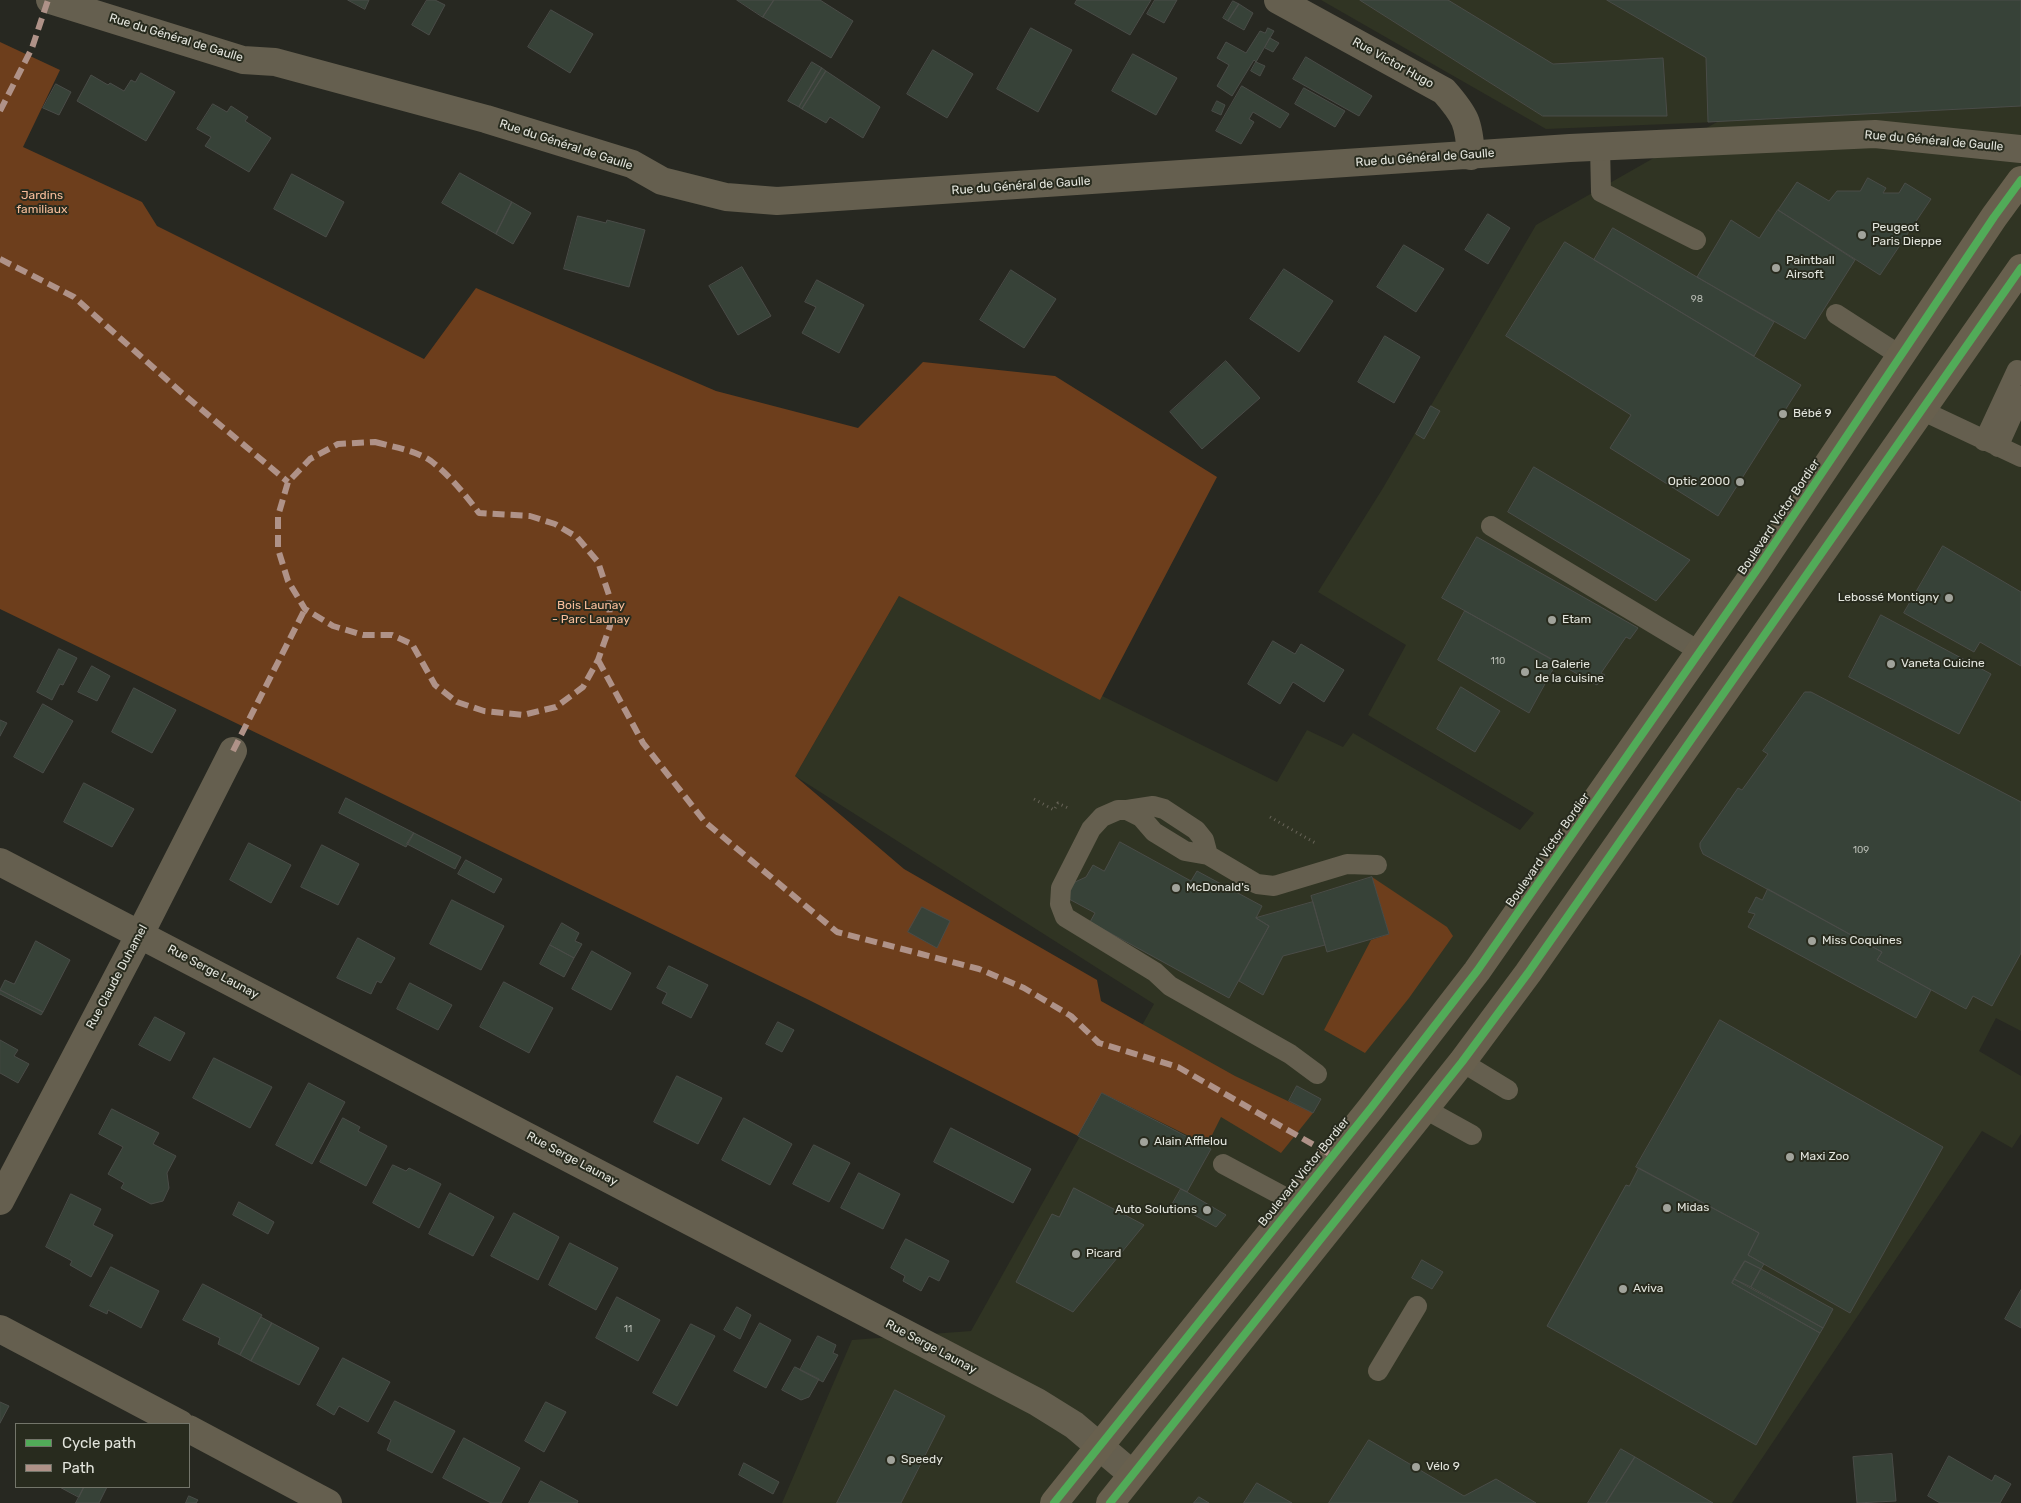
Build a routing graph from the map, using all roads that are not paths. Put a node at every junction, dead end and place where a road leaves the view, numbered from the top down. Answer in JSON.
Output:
{"nodes":[{"id":1,"x":50,"y":0,"type":"edge"},
{"id":2,"x":1278,"y":0,"type":"edge"},
{"id":3,"x":1600,"y":146,"type":"junction"},
{"id":4,"x":2021,"y":149,"type":"edge"},
{"id":5,"x":1471,"y":156,"type":"junction"},
{"id":6,"x":2021,"y":180,"type":"edge"},
{"id":7,"x":1696,"y":240,"type":"dead end"},
{"id":8,"x":2021,"y":268,"type":"edge"},
{"id":9,"x":1836,"y":314,"type":"dead end"},
{"id":10,"x":1901,"y":356,"type":"junction"},
{"id":11,"x":2021,"y":371,"type":"edge"},
{"id":12,"x":2021,"y":396,"type":"edge"},
{"id":13,"x":1921,"y":410,"type":"junction"},
{"id":14,"x":1985,"y":441,"type":"junction"},
{"id":15,"x":2020,"y":455,"type":"edge"},
{"id":16,"x":1491,"y":526,"type":"dead end"},
{"id":17,"x":1699,"y":651,"type":"junction"},
{"id":18,"x":232,"y":751,"type":"dead end"},
{"id":19,"x":0,"y":862,"type":"edge"},
{"id":20,"x":1377,"y":865,"type":"dead end"},
{"id":21,"x":140,"y":934,"type":"junction"},
{"id":22,"x":1462,"y":1062,"type":"junction"},
{"id":23,"x":1317,"y":1074,"type":"dead end"},
{"id":24,"x":1508,"y":1090,"type":"dead end"},
{"id":25,"x":1425,"y":1109,"type":"junction"},
{"id":26,"x":1472,"y":1134,"type":"dead end"},
{"id":27,"x":1223,"y":1164,"type":"dead end"},
{"id":28,"x":0,"y":1201,"type":"edge"},
{"id":29,"x":1294,"y":1202,"type":"junction"},
{"id":30,"x":1417,"y":1306,"type":"dead end"},
{"id":31,"x":0,"y":1329,"type":"edge"},
{"id":32,"x":1378,"y":1371,"type":"dead end"},
{"id":33,"x":178,"y":1423,"type":"edge"},
{"id":34,"x":190,"y":1430,"type":"edge"},
{"id":35,"x":1100,"y":1446,"type":"junction"},
{"id":36,"x":1132,"y":1474,"type":"junction"},
{"id":37,"x":328,"y":1503,"type":"edge"},
{"id":38,"x":1054,"y":1503,"type":"edge"},
{"id":39,"x":1110,"y":1503,"type":"edge"}],
"edges":[{"from":1,"to":5,"type":"street","name":"Rue du Général de Gaulle"},
{"from":2,"to":5,"type":"street","name":"Rue Victor Hugo"},
{"from":3,"to":4,"type":"street","name":"Rue du Général de Gaulle"},
{"from":3,"to":5,"type":"street","name":"Rue du Général de Gaulle"},
{"from":3,"to":7,"type":"lane"},
{"from":6,"to":10,"type":"main road","name":"Boulevard Victor Bordier"},
{"from":8,"to":13,"type":"main road"},
{"from":9,"to":10,"type":"lane"},
{"from":10,"to":17,"type":"main road","name":"Boulevard Victor Bordier"},
{"from":11,"to":14,"type":"lane"},
{"from":12,"to":14,"type":"lane"},
{"from":13,"to":14,"type":"lane"},
{"from":13,"to":22,"type":"main road"},
{"from":14,"to":15,"type":"lane"},
{"from":16,"to":17,"type":"lane"},
{"from":17,"to":29,"type":"main road","name":"Boulevard Victor Bordier"},
{"from":18,"to":21,"type":"street","name":"Rue Claude Duhamel"},
{"from":19,"to":21,"type":"street","name":"Rue Serge Launay"},
{"from":20,"to":23,"type":"lane"},
{"from":21,"to":28,"type":"street","name":"Rue Claude Duhamel"},
{"from":21,"to":35,"type":"street","name":"Rue Serge Launay"},
{"from":22,"to":24,"type":"lane"},
{"from":22,"to":25,"type":"main road"},
{"from":25,"to":26,"type":"lane"},
{"from":25,"to":36,"type":"main road"},
{"from":27,"to":29,"type":"lane"},
{"from":29,"to":35,"type":"main road","name":"Boulevard Victor Bordier"},
{"from":30,"to":32,"type":"lane"},
{"from":31,"to":33,"type":"street"},
{"from":34,"to":37,"type":"street"},
{"from":35,"to":36,"type":"street","name":"Rue Serge Launay"},
{"from":35,"to":38,"type":"main road","name":"Boulevard Victor Bordier"},
{"from":36,"to":39,"type":"main road"}]}
